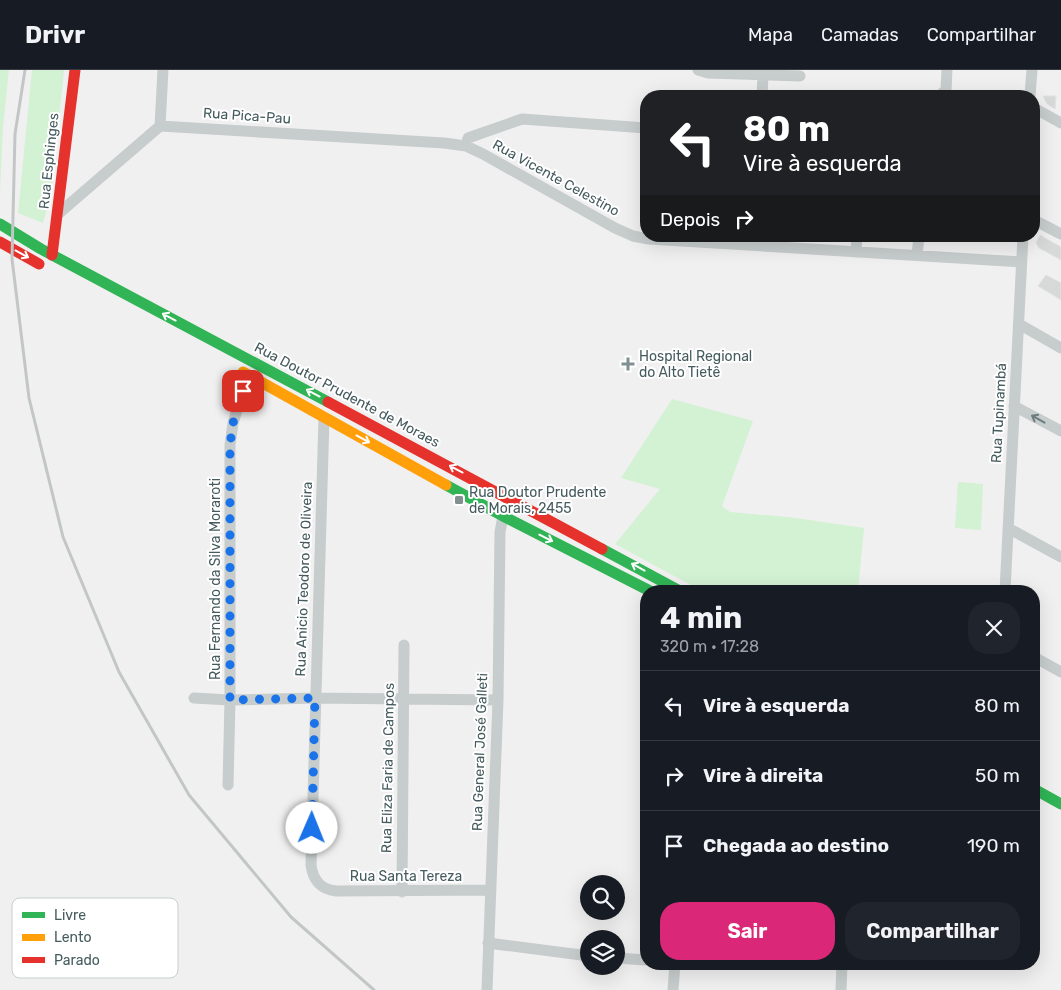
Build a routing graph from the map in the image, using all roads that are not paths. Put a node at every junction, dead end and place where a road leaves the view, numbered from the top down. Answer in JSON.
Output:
{"nodes":[{"id":1,"x":75,"y":70,"type":"edge"},
{"id":2,"x":163,"y":70,"type":"edge"},
{"id":3,"x":947,"y":70,"type":"edge"},
{"id":4,"x":1032,"y":70,"type":"edge"},
{"id":5,"x":703,"y":71,"type":"edge"},
{"id":6,"x":763,"y":75,"type":"junction"},
{"id":7,"x":800,"y":76,"type":"dead end"},
{"id":8,"x":762,"y":90,"type":"edge"},
{"id":9,"x":946,"y":90,"type":"edge"},
{"id":10,"x":1030,"y":90,"type":"edge"},
{"id":11,"x":1040,"y":111,"type":"edge"},
{"id":12,"x":1061,"y":123,"type":"edge"},
{"id":13,"x":160,"y":126,"type":"junction"},
{"id":14,"x":640,"y":128,"type":"edge"},
{"id":15,"x":466,"y":146,"type":"junction"},
{"id":16,"x":58,"y":214,"type":"junction"},
{"id":17,"x":1040,"y":223,"type":"edge"},
{"id":18,"x":0,"y":224,"type":"edge"},
{"id":19,"x":1061,"y":234,"type":"edge"},
{"id":20,"x":640,"y":237,"type":"edge"},
{"id":21,"x":0,"y":242,"type":"edge"},
{"id":22,"x":768,"y":242,"type":"edge"},
{"id":23,"x":857,"y":242,"type":"edge"},
{"id":24,"x":918,"y":242,"type":"edge"},
{"id":25,"x":1023,"y":242,"type":"edge"},
{"id":26,"x":856,"y":252,"type":"junction"},
{"id":27,"x":52,"y":255,"type":"junction"},
{"id":28,"x":917,"y":255,"type":"junction"},
{"id":29,"x":1021,"y":262,"type":"junction"},
{"id":30,"x":47,"y":269,"type":"dead end"},
{"id":31,"x":1019,"y":324,"type":"junction"},
{"id":32,"x":1061,"y":348,"type":"edge"},
{"id":33,"x":231,"y":366,"type":"dead end"},
{"id":34,"x":248,"y":375,"type":"junction"},
{"id":35,"x":1014,"y":406,"type":"junction"},
{"id":36,"x":324,"y":418,"type":"junction"},
{"id":37,"x":1061,"y":431,"type":"edge"},
{"id":38,"x":514,"y":502,"type":"junction"},
{"id":39,"x":503,"y":516,"type":"junction"},
{"id":40,"x":1008,"y":528,"type":"junction"},
{"id":41,"x":1061,"y":557,"type":"edge"},
{"id":42,"x":669,"y":585,"type":"edge"},
{"id":43,"x":1005,"y":585,"type":"edge"},
{"id":44,"x":640,"y":586,"type":"edge"},
{"id":45,"x":404,"y":645,"type":"dead end"},
{"id":46,"x":1040,"y":660,"type":"edge"},
{"id":47,"x":1061,"y":672,"type":"edge"},
{"id":48,"x":194,"y":698,"type":"dead end"},
{"id":49,"x":315,"y":698,"type":"junction"},
{"id":50,"x":403,"y":699,"type":"junction"},
{"id":51,"x":230,"y":700,"type":"junction"},
{"id":52,"x":498,"y":700,"type":"junction"},
{"id":53,"x":228,"y":785,"type":"dead end"},
{"id":54,"x":1040,"y":792,"type":"edge"},
{"id":55,"x":1040,"y":800,"type":"edge"},
{"id":56,"x":1061,"y":804,"type":"edge"},
{"id":57,"x":1061,"y":809,"type":"edge"},
{"id":58,"x":322,"y":887,"type":"joint"},
{"id":59,"x":491,"y":890,"type":"junction"},
{"id":60,"x":402,"y":892,"type":"junction"},
{"id":61,"x":488,"y":943,"type":"junction"},
{"id":62,"x":580,"y":955,"type":"edge"},
{"id":63,"x":625,"y":959,"type":"edge"},
{"id":64,"x":640,"y":960,"type":"edge"},
{"id":65,"x":675,"y":970,"type":"edge"},
{"id":66,"x":842,"y":970,"type":"edge"},
{"id":67,"x":487,"y":990,"type":"edge"},
{"id":68,"x":673,"y":990,"type":"edge"},
{"id":69,"x":841,"y":990,"type":"edge"}],
"edges":[{"from":1,"to":16,"type":"main road","name":"Rua Esphinges"},
{"from":2,"to":13,"type":"street"},
{"from":3,"to":9,"type":"street"},
{"from":4,"to":10,"type":"street"},
{"from":5,"to":6,"type":"street"},
{"from":6,"to":7,"type":"street"},
{"from":6,"to":8,"type":"street"},
{"from":11,"to":12,"type":"street"},
{"from":13,"to":15,"type":"street","name":"Rua Pica-Pau"},
{"from":13,"to":16,"type":"street"},
{"from":14,"to":15,"type":"street"},
{"from":15,"to":20,"type":"street","name":"Rua Vicente Celestino"},
{"from":16,"to":27,"type":"main road","name":"Rua Esphinges"},
{"from":17,"to":19,"type":"street"},
{"from":18,"to":27,"type":"main road","name":"Rua Doutor Prudente de Moraes"},
{"from":21,"to":30,"type":"main road","one_way":true},
{"from":22,"to":26,"type":"street","name":"Rua Vicente Celestino"},
{"from":23,"to":26,"type":"street"},
{"from":24,"to":28,"type":"street"},
{"from":25,"to":29,"type":"street","name":"Rua Tupinambá"},
{"from":26,"to":28,"type":"street","name":"Rua Vicente Celestino"},
{"from":38,"to":27,"type":"main road","name":"Rua Doutor Prudente de Moraes","one_way":true},
{"from":28,"to":29,"type":"street","name":"Rua Vicente Celestino"},
{"from":29,"to":31,"type":"street","name":"Rua Tupinambá"},
{"from":31,"to":32,"type":"street"},
{"from":31,"to":35,"type":"street","name":"Rua Tupinambá"},
{"from":33,"to":34,"type":"main road","name":"Rua Doutor Prudente de Moraes"},
{"from":34,"to":36,"type":"main road","name":"Rua Doutor Prudente de Moraes"},
{"from":34,"to":51,"type":"street","name":"Rua Fernando da Silva Moraroti"},
{"from":37,"to":35,"type":"street","one_way":true},
{"from":35,"to":40,"type":"street","name":"Rua Tupinambá"},
{"from":36,"to":39,"type":"main road","name":"Rua Doutor Prudente de Moraes","one_way":true},
{"from":36,"to":49,"type":"street","name":"Rua Anicio Teodoro de Oliveira"},
{"from":38,"to":39,"type":"street"},
{"from":42,"to":38,"type":"main road","name":"Rua Doutor Prudente de Moraes","one_way":true},
{"from":39,"to":44,"type":"main road","name":"Rua Doutor Prudente de Moraes","one_way":true},
{"from":39,"to":52,"type":"street","name":"Rua General José Galleti"},
{"from":40,"to":41,"type":"street"},
{"from":40,"to":43,"type":"street","name":"Rua Tupinambá"},
{"from":45,"to":50,"type":"street","name":"Rua Eliza Faria de Campos"},
{"from":46,"to":47,"type":"street"},
{"from":48,"to":51,"type":"street"},
{"from":49,"to":50,"type":"street"},
{"from":49,"to":51,"type":"street"},
{"from":49,"to":58,"type":"street","name":"Rua Anicio Teodoro de Oliveira"},
{"from":50,"to":52,"type":"street"},
{"from":50,"to":60,"type":"street","name":"Rua Eliza Faria de Campos"},
{"from":51,"to":53,"type":"street","name":"Rua Fernando da Silva Moraroti"},
{"from":52,"to":59,"type":"street","name":"Rua General José Galleti"},
{"from":54,"to":56,"type":"main road"},
{"from":55,"to":57,"type":"main road"},
{"from":58,"to":60,"type":"street","name":"Rua Santa Tereza"},
{"from":59,"to":60,"type":"street","name":"Rua Santa Tereza"},
{"from":59,"to":61,"type":"street","name":"Rua General José Galleti"},
{"from":61,"to":62,"type":"street"},
{"from":61,"to":67,"type":"street","name":"Rua General José Galleti"},
{"from":63,"to":64,"type":"street"},
{"from":65,"to":68,"type":"street"},
{"from":66,"to":69,"type":"street"}]}
